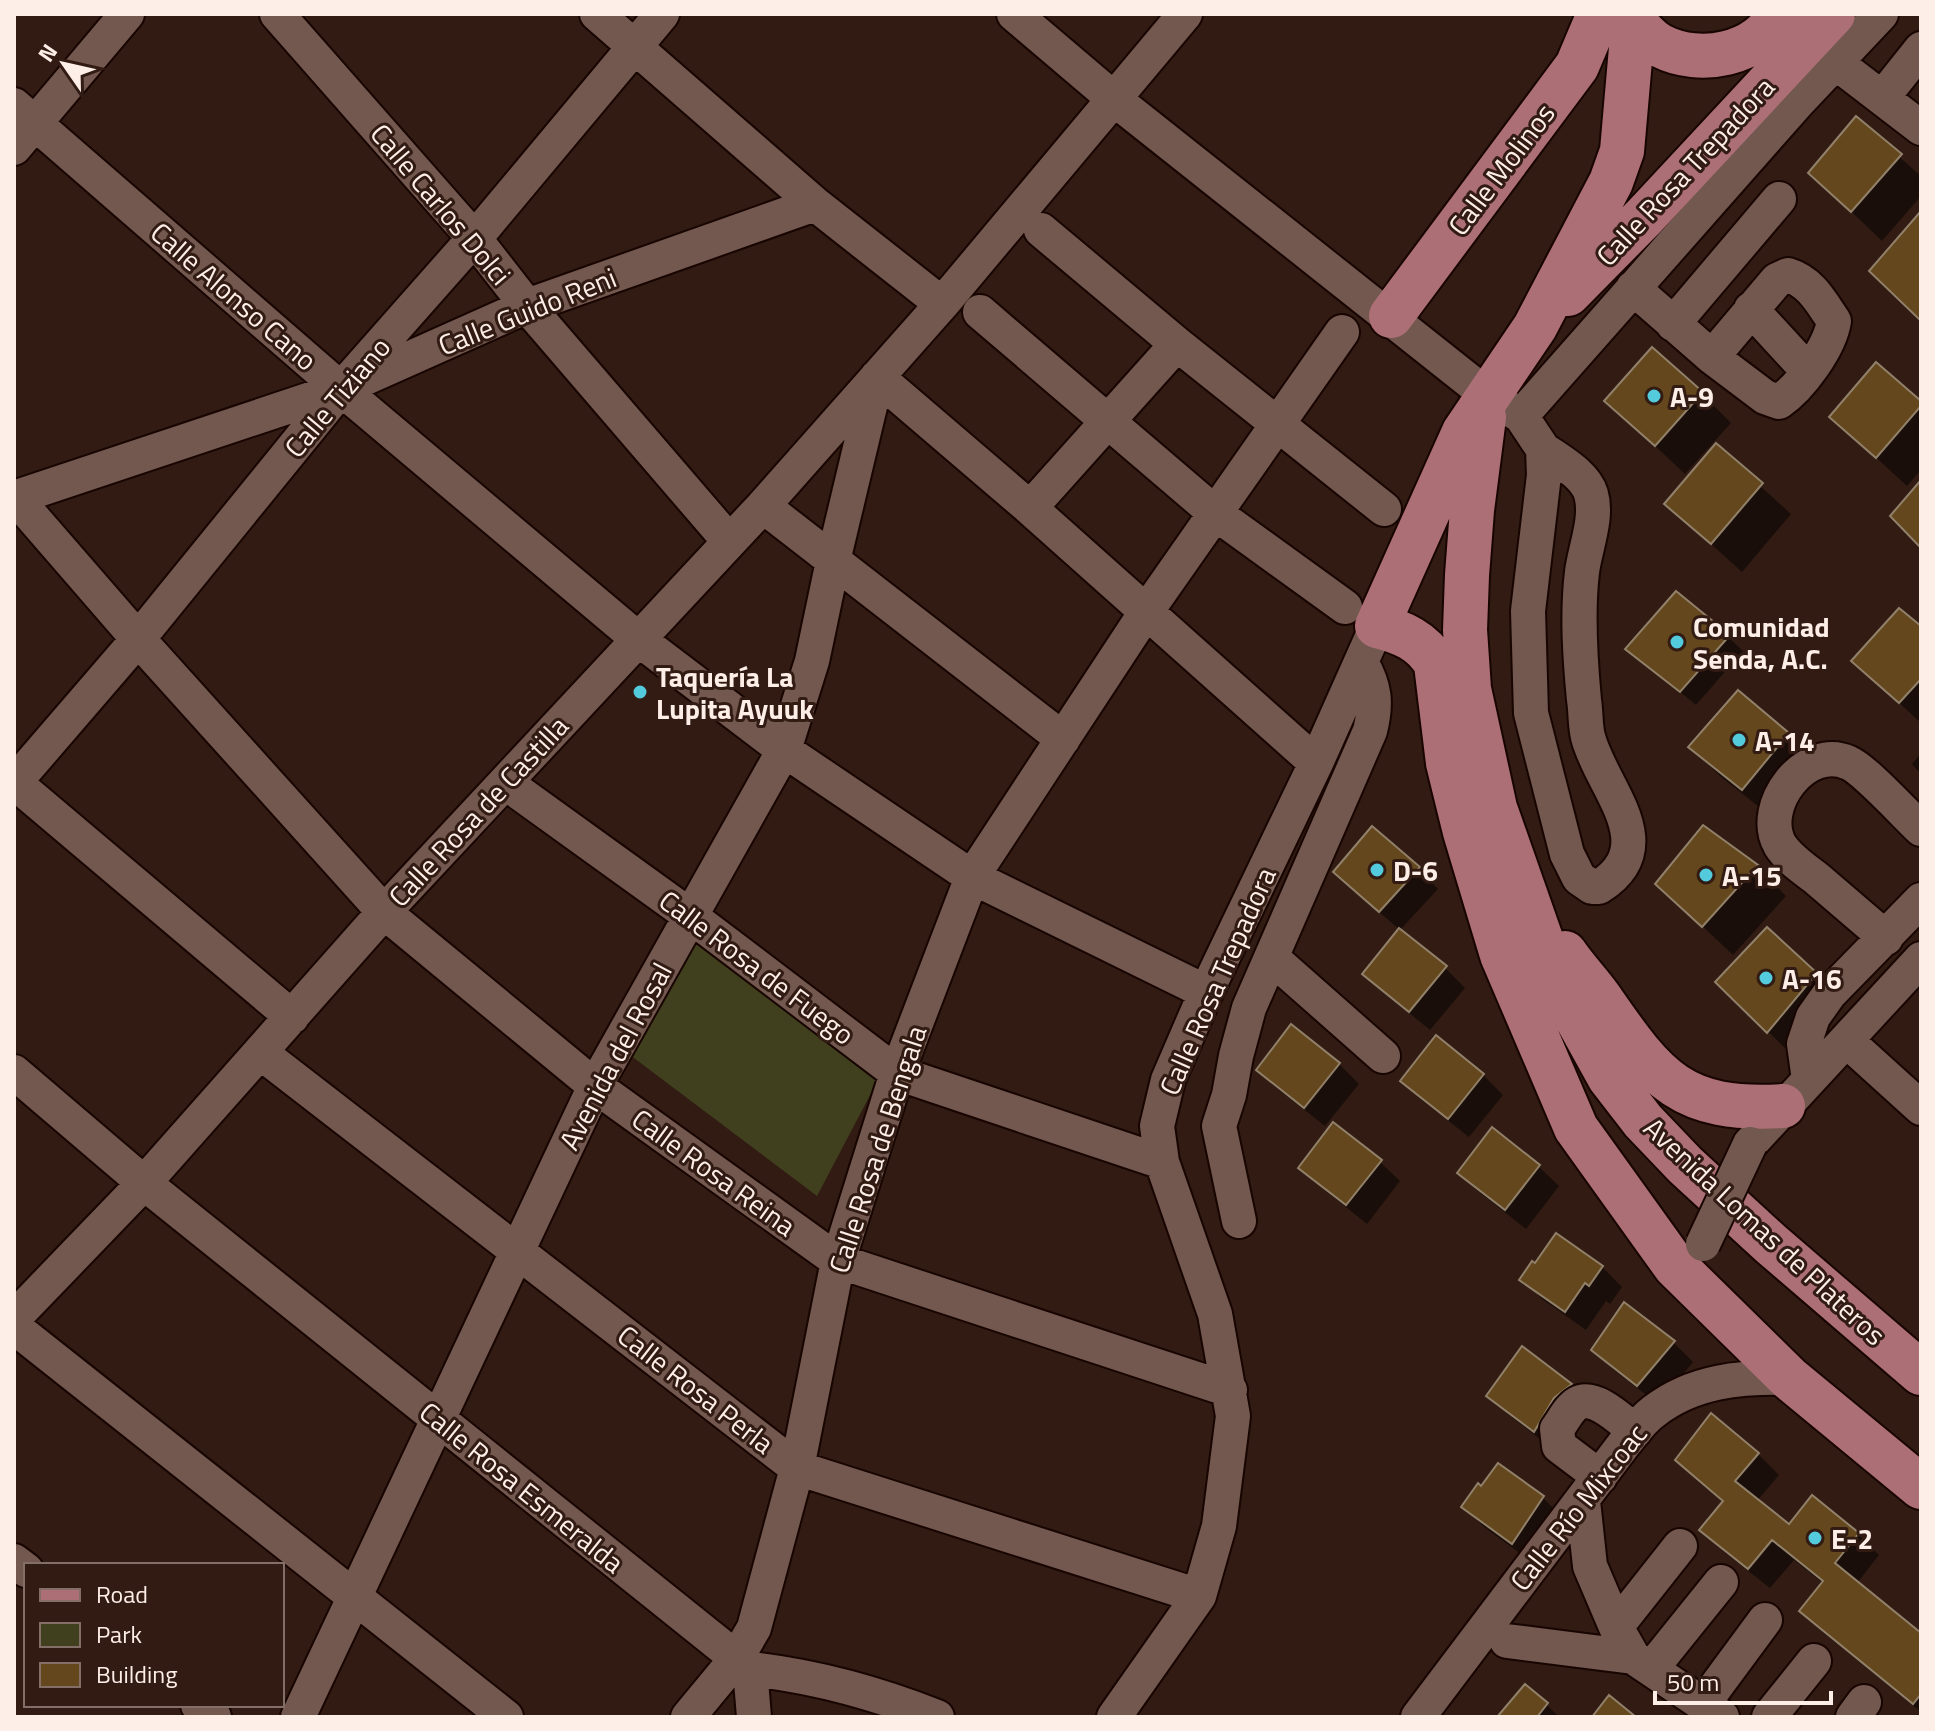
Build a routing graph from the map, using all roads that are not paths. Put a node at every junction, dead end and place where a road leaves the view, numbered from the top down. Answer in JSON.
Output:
{"nodes":[{"id":1,"x":127,"y":14,"type":"edge"},
{"id":2,"x":277,"y":14,"type":"edge"},
{"id":3,"x":597,"y":14,"type":"edge"},
{"id":4,"x":662,"y":14,"type":"edge"},
{"id":5,"x":1014,"y":14,"type":"edge"},
{"id":6,"x":1185,"y":14,"type":"edge"},
{"id":7,"x":1779,"y":14,"type":"edge"},
{"id":8,"x":1833,"y":14,"type":"edge"},
{"id":9,"x":1881,"y":14,"type":"edge"},
{"id":10,"x":1622,"y":16,"type":"edge"},
{"id":11,"x":635,"y":47,"type":"junction"},
{"id":12,"x":1921,"y":49,"type":"edge"},
{"id":13,"x":1835,"y":62,"type":"junction"},
{"id":14,"x":1882,"y":98,"type":"junction"},
{"id":15,"x":1114,"y":99,"type":"junction"},
{"id":16,"x":21,"y":126,"type":"edge"},
{"id":17,"x":1921,"y":128,"type":"edge"},
{"id":18,"x":1779,"y":199,"type":"dead end"},
{"id":19,"x":815,"y":204,"type":"junction"},
{"id":20,"x":1041,"y":230,"type":"dead end"},
{"id":21,"x":474,"y":238,"type":"junction"},
{"id":22,"x":1633,"y":288,"type":"junction"},
{"id":23,"x":942,"y":304,"type":"junction"},
{"id":24,"x":527,"y":306,"type":"junction"},
{"id":25,"x":1751,"y":309,"type":"junction"},
{"id":26,"x":980,"y":312,"type":"dead end"},
{"id":27,"x":1391,"y":316,"type":"junction"},
{"id":28,"x":1673,"y":324,"type":"junction"},
{"id":29,"x":1535,"y":327,"type":"junction"},
{"id":30,"x":1342,"y":332,"type":"dead end"},
{"id":31,"x":1177,"y":344,"type":"junction"},
{"id":32,"x":1712,"y":357,"type":"junction"},
{"id":33,"x":1808,"y":371,"type":"junction"},
{"id":34,"x":877,"y":377,"type":"junction"},
{"id":35,"x":341,"y":389,"type":"junction"},
{"id":36,"x":1504,"y":405,"type":"junction"},
{"id":37,"x":1106,"y":423,"type":"junction"},
{"id":38,"x":1278,"y":424,"type":"junction"},
{"id":39,"x":1543,"y":449,"type":"junction"},
{"id":40,"x":14,"y":497,"type":"edge"},
{"id":41,"x":763,"y":506,"type":"junction"},
{"id":42,"x":1030,"y":508,"type":"junction"},
{"id":43,"x":1384,"y":509,"type":"dead end"},
{"id":44,"x":1215,"y":513,"type":"junction"},
{"id":45,"x":729,"y":541,"type":"junction"},
{"id":46,"x":833,"y":561,"type":"junction"},
{"id":47,"x":1146,"y":612,"type":"junction"},
{"id":48,"x":1361,"y":632,"type":"junction"},
{"id":49,"x":138,"y":639,"type":"junction"},
{"id":50,"x":638,"y":639,"type":"junction"},
{"id":51,"x":1063,"y":739,"type":"junction"},
{"id":52,"x":784,"y":750,"type":"junction"},
{"id":53,"x":1316,"y":763,"type":"junction"},
{"id":54,"x":14,"y":782,"type":"edge"},
{"id":55,"x":506,"y":783,"type":"junction"},
{"id":56,"x":1921,"y":829,"type":"edge"},
{"id":57,"x":972,"y":877,"type":"junction"},
{"id":58,"x":1527,"y":897,"type":"junction"},
{"id":59,"x":1921,"y":900,"type":"edge"},
{"id":60,"x":384,"y":912,"type":"junction"},
{"id":61,"x":689,"y":915,"type":"junction"},
{"id":62,"x":1886,"y":938,"type":"junction"},
{"id":63,"x":1272,"y":958,"type":"junction"},
{"id":64,"x":1921,"y":959,"type":"edge"},
{"id":65,"x":1206,"y":992,"type":"junction"},
{"id":66,"x":292,"y":1017,"type":"junction"},
{"id":67,"x":1847,"y":1041,"type":"junction"},
{"id":68,"x":261,"y":1053,"type":"junction"},
{"id":69,"x":1383,"y":1056,"type":"dead end"},
{"id":70,"x":14,"y":1072,"type":"edge"},
{"id":71,"x":897,"y":1073,"type":"junction"},
{"id":72,"x":595,"y":1086,"type":"junction"},
{"id":73,"x":1796,"y":1093,"type":"junction"},
{"id":74,"x":1921,"y":1108,"type":"edge"},
{"id":75,"x":1162,"y":1162,"type":"junction"},
{"id":76,"x":144,"y":1183,"type":"junction"},
{"id":77,"x":1239,"y":1221,"type":"dead end"},
{"id":78,"x":517,"y":1251,"type":"junction"},
{"id":79,"x":838,"y":1261,"type":"junction"},
{"id":80,"x":1698,"y":1289,"type":"junction"},
{"id":81,"x":14,"y":1318,"type":"edge"},
{"id":82,"x":14,"y":1327,"type":"edge"},
{"id":83,"x":1921,"y":1373,"type":"edge"},
{"id":84,"x":1789,"y":1378,"type":"junction"},
{"id":85,"x":1230,"y":1390,"type":"junction"},
{"id":86,"x":438,"y":1419,"type":"junction"},
{"id":87,"x":1635,"y":1431,"type":"junction"},
{"id":88,"x":797,"y":1468,"type":"junction"},
{"id":89,"x":1921,"y":1487,"type":"edge"},
{"id":90,"x":1591,"y":1489,"type":"junction"},
{"id":91,"x":1680,"y":1546,"type":"dead end"},
{"id":92,"x":1721,"y":1582,"type":"dead end"},
{"id":93,"x":356,"y":1596,"type":"junction"},
{"id":94,"x":1199,"y":1596,"type":"junction"},
{"id":95,"x":1765,"y":1620,"type":"dead end"},
{"id":96,"x":1616,"y":1627,"type":"junction"},
{"id":97,"x":1507,"y":1641,"type":"dead end"},
{"id":98,"x":1814,"y":1661,"type":"dead end"},
{"id":99,"x":1642,"y":1663,"type":"junction"},
{"id":100,"x":743,"y":1664,"type":"junction"},
{"id":101,"x":1712,"y":1710,"type":"edge"},
{"id":102,"x":298,"y":1717,"type":"edge"},
{"id":103,"x":506,"y":1717,"type":"edge"},
{"id":104,"x":688,"y":1717,"type":"edge"},
{"id":105,"x":754,"y":1717,"type":"edge"},
{"id":106,"x":937,"y":1717,"type":"edge"},
{"id":107,"x":1114,"y":1717,"type":"edge"},
{"id":108,"x":1418,"y":1717,"type":"edge"},
{"id":109,"x":1769,"y":1717,"type":"edge"}],
"edges":[{"from":1,"to":16,"type":"street"},
{"from":2,"to":21,"type":"street","name":"Calle Carlos Dolci"},
{"from":3,"to":11,"type":"street"},
{"from":4,"to":11,"type":"street","name":"Calle Tiziano"},
{"from":5,"to":15,"type":"street"},
{"from":6,"to":15,"type":"street","name":"Calle Rosa de Castilla"},
{"from":7,"to":10,"type":"main road"},
{"from":8,"to":29,"type":"main road","name":"Calle Rosa Trepadora"},
{"from":9,"to":13,"type":"street"},
{"from":10,"to":27,"type":"main road","name":"Calle Molinos"},
{"from":10,"to":29,"type":"main road"},
{"from":11,"to":19,"type":"street"},
{"from":11,"to":21,"type":"street","name":"Calle Tiziano"},
{"from":12,"to":14,"type":"street"},
{"from":13,"to":14,"type":"street"},
{"from":13,"to":22,"type":"street"},
{"from":14,"to":17,"type":"street"},
{"from":15,"to":23,"type":"street","name":"Calle Rosa de Castilla"},
{"from":15,"to":27,"type":"street"},
{"from":16,"to":35,"type":"street","name":"Calle Alonso Cano"},
{"from":18,"to":28,"type":"street"},
{"from":19,"to":23,"type":"street"},
{"from":19,"to":24,"type":"street","name":"Calle Guido Reni"},
{"from":20,"to":31,"type":"street"},
{"from":21,"to":24,"type":"street","name":"Calle Carlos Dolci"},
{"from":21,"to":35,"type":"street","name":"Calle Tiziano"},
{"from":22,"to":28,"type":"street"},
{"from":22,"to":36,"type":"street"},
{"from":23,"to":34,"type":"street","name":"Calle Rosa de Castilla"},
{"from":24,"to":35,"type":"street","name":"Calle Guido Reni"},
{"from":24,"to":45,"type":"street","name":"Calle Carlos Dolci"},
{"from":25,"to":32,"type":"street"},
{"from":25,"to":33,"type":"street"},
{"from":25,"to":33,"type":"street"},
{"from":26,"to":37,"type":"street"},
{"from":27,"to":36,"type":"street"},
{"from":28,"to":32,"type":"street"},
{"from":29,"to":36,"type":"main road"},
{"from":30,"to":38,"type":"street"},
{"from":31,"to":37,"type":"street"},
{"from":31,"to":38,"type":"street"},
{"from":32,"to":33,"type":"street"},
{"from":34,"to":41,"type":"street","name":"Calle Rosa de Castilla"},
{"from":34,"to":42,"type":"street"},
{"from":34,"to":46,"type":"street","name":"Avenida del Rosal"},
{"from":35,"to":40,"type":"street","name":"Calle Guido Reni"},
{"from":35,"to":49,"type":"street","name":"Calle Tiziano"},
{"from":35,"to":50,"type":"street","name":"Calle Alonso Cano"},
{"from":36,"to":39,"type":"street"},
{"from":36,"to":48,"type":"main road","name":"Calle Rosa Trepadora"},
{"from":36,"to":58,"type":"main road","name":"Avenida Lomas de Plateros"},
{"from":37,"to":42,"type":"street"},
{"from":37,"to":44,"type":"street"},
{"from":38,"to":43,"type":"street"},
{"from":38,"to":44,"type":"street"},
{"from":39,"to":39,"type":"street"},
{"from":40,"to":49,"type":"street","name":"Calle Rosa Reina"},
{"from":41,"to":45,"type":"street","name":"Calle Rosa de Castilla"},
{"from":41,"to":46,"type":"street"},
{"from":42,"to":47,"type":"street"},
{"from":44,"to":47,"type":"street"},
{"from":44,"to":48,"type":"street"},
{"from":45,"to":50,"type":"street","name":"Calle Rosa de Castilla"},
{"from":46,"to":51,"type":"street"},
{"from":46,"to":52,"type":"street","name":"Avenida del Rosal"},
{"from":47,"to":51,"type":"street","name":"Calle Rosa de Bengala"},
{"from":47,"to":53,"type":"street"},
{"from":48,"to":53,"type":"street","name":"Calle Rosa Trepadora"},
{"from":48,"to":63,"type":"street"},
{"from":48,"to":80,"type":"main road"},
{"from":49,"to":54,"type":"street","name":"Calle Tiziano"},
{"from":49,"to":60,"type":"street","name":"Calle Rosa Reina"},
{"from":50,"to":52,"type":"street","name":"Calle Alonso Cano"},
{"from":50,"to":55,"type":"street","name":"Calle Rosa de Castilla"},
{"from":51,"to":57,"type":"street","name":"Calle Rosa de Bengala"},
{"from":52,"to":57,"type":"street","name":"Calle Alonso Cano"},
{"from":52,"to":61,"type":"street","name":"Avenida del Rosal"},
{"from":53,"to":65,"type":"street","name":"Calle Rosa Trepadora"},
{"from":54,"to":66,"type":"street"},
{"from":55,"to":60,"type":"street","name":"Calle Rosa de Castilla"},
{"from":55,"to":61,"type":"street","name":"Calle Rosa de Fuego"},
{"from":56,"to":62,"type":"street"},
{"from":57,"to":65,"type":"street","name":"Calle Alonso Cano"},
{"from":57,"to":71,"type":"street","name":"Calle Rosa de Bengala"},
{"from":58,"to":73,"type":"main road"},
{"from":58,"to":83,"type":"main road","name":"Avenida Lomas de Plateros"},
{"from":59,"to":62,"type":"street"},
{"from":60,"to":66,"type":"street","name":"Calle Rosa de Castilla"},
{"from":60,"to":72,"type":"street","name":"Calle Rosa Reina"},
{"from":61,"to":71,"type":"street","name":"Calle Rosa de Fuego"},
{"from":61,"to":72,"type":"street","name":"Avenida del Rosal"},
{"from":62,"to":73,"type":"street"},
{"from":63,"to":69,"type":"street"},
{"from":63,"to":77,"type":"street"},
{"from":64,"to":67,"type":"street"},
{"from":65,"to":75,"type":"street","name":"Calle Rosa Trepadora"},
{"from":66,"to":68,"type":"street","name":"Calle Rosa de Castilla"},
{"from":67,"to":73,"type":"street"},
{"from":67,"to":74,"type":"street"},
{"from":68,"to":76,"type":"street","name":"Calle Rosa de Castilla"},
{"from":68,"to":78,"type":"street","name":"Calle Rosa Perla"},
{"from":70,"to":76,"type":"street","name":"Calle Rosa Esmeralda"},
{"from":71,"to":75,"type":"street","name":"Calle Rosa de Fuego"},
{"from":71,"to":79,"type":"street","name":"Calle Rosa de Bengala"},
{"from":72,"to":78,"type":"street","name":"Avenida del Rosal"},
{"from":72,"to":79,"type":"street","name":"Calle Rosa Reina"},
{"from":73,"to":80,"type":"street","bridge":true},
{"from":75,"to":85,"type":"street","name":"Calle Rosa Trepadora"},
{"from":76,"to":81,"type":"street","name":"Calle Rosa de Castilla"},
{"from":76,"to":86,"type":"street","name":"Calle Rosa Esmeralda"},
{"from":78,"to":86,"type":"street","name":"Avenida del Rosal"},
{"from":78,"to":88,"type":"street","name":"Calle Rosa Perla"},
{"from":79,"to":85,"type":"street","name":"Calle Rosa Reina"},
{"from":79,"to":88,"type":"street","name":"Calle Rosa de Bengala"},
{"from":80,"to":84,"type":"main road"},
{"from":82,"to":93,"type":"street"},
{"from":84,"to":87,"type":"street","name":"Calle Río Mixcoac"},
{"from":84,"to":89,"type":"main road"},
{"from":85,"to":94,"type":"street","name":"Calle Rosa Trepadora"},
{"from":86,"to":93,"type":"street","name":"Avenida del Rosal"},
{"from":86,"to":100,"type":"street","name":"Calle Rosa Esmeralda"},
{"from":87,"to":90,"type":"street","name":"Calle Río Mixcoac"},
{"from":87,"to":90,"type":"street"},
{"from":88,"to":94,"type":"street","name":"Calle Rosa Perla"},
{"from":88,"to":100,"type":"street","name":"Calle Rosa de Bengala"},
{"from":90,"to":96,"type":"street"},
{"from":90,"to":108,"type":"street","name":"Calle Río Mixcoac"},
{"from":91,"to":96,"type":"street"},
{"from":92,"to":99,"type":"street"},
{"from":93,"to":102,"type":"street","name":"Avenida del Rosal"},
{"from":93,"to":103,"type":"street"},
{"from":94,"to":107,"type":"street","name":"Calle Rosa Trepadora"},
{"from":95,"to":101,"type":"street"},
{"from":96,"to":99,"type":"street"},
{"from":97,"to":99,"type":"street"},
{"from":98,"to":109,"type":"street"},
{"from":99,"to":101,"type":"street"},
{"from":100,"to":104,"type":"street","name":"Calle Rosa de Bengala"},
{"from":100,"to":105,"type":"street"},
{"from":100,"to":106,"type":"street"}]}
